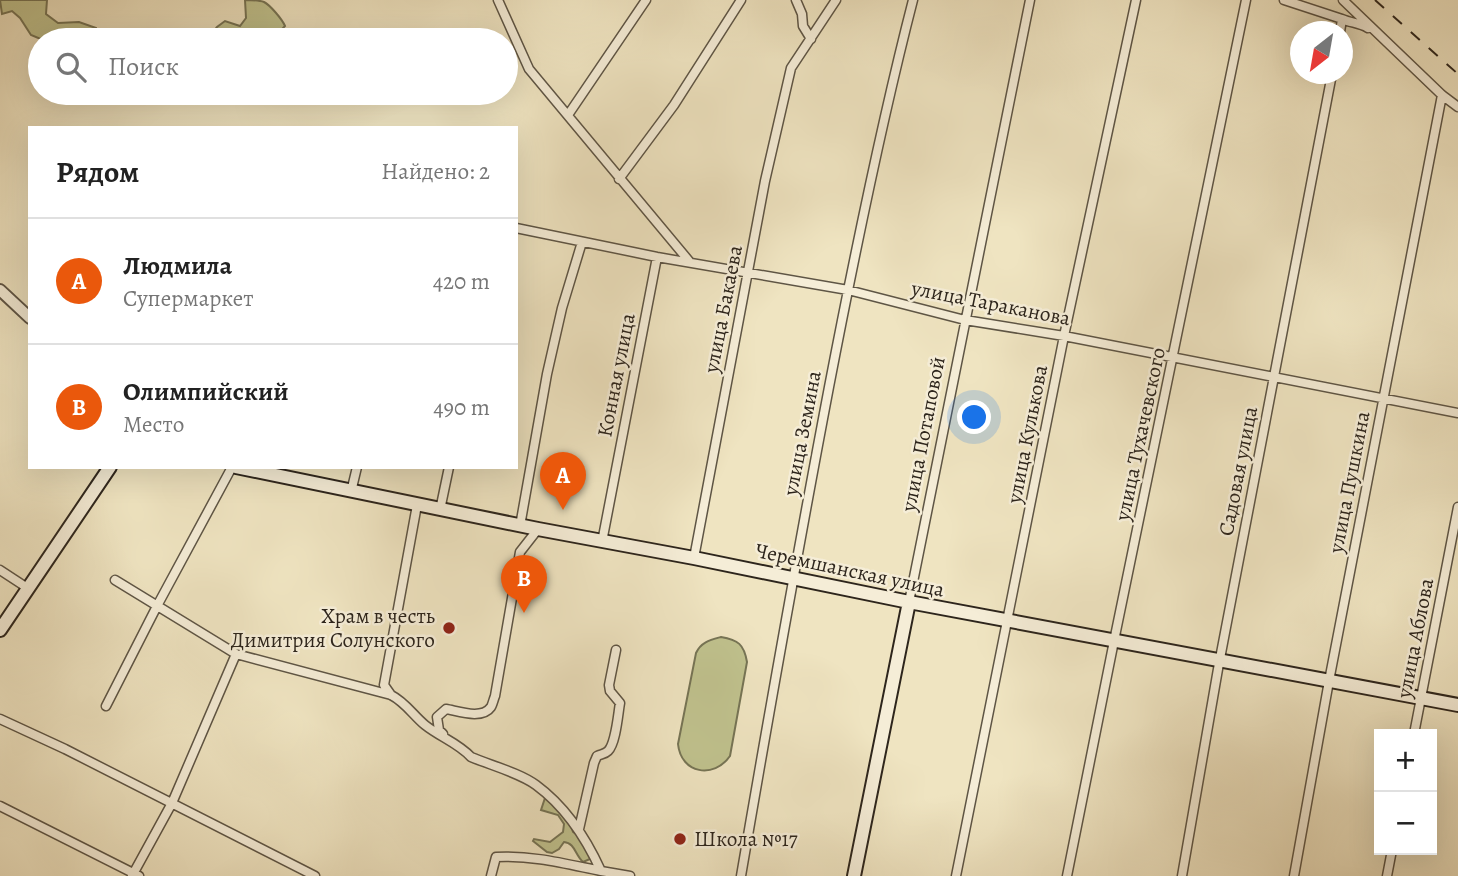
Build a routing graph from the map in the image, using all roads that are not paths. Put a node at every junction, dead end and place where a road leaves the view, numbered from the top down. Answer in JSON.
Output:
{"nodes":[{"id":1,"x":498,"y":0,"type":"edge"},
{"id":2,"x":646,"y":0,"type":"edge"},
{"id":3,"x":741,"y":0,"type":"edge"},
{"id":4,"x":796,"y":0,"type":"edge"},
{"id":5,"x":836,"y":0,"type":"edge"},
{"id":6,"x":913,"y":0,"type":"edge"},
{"id":7,"x":1030,"y":0,"type":"edge"},
{"id":8,"x":1136,"y":0,"type":"edge"},
{"id":9,"x":1246,"y":0,"type":"edge"},
{"id":10,"x":1284,"y":0,"type":"edge"},
{"id":11,"x":1343,"y":0,"type":"edge"},
{"id":12,"x":1330,"y":21,"type":"edge"},
{"id":13,"x":1353,"y":23,"type":"edge"},
{"id":14,"x":511,"y":28,"type":"edge"},
{"id":15,"x":1375,"y":32,"type":"junction"},
{"id":16,"x":811,"y":39,"type":"junction"},
{"id":17,"x":518,"y":45,"type":"edge"},
{"id":18,"x":1330,"y":84,"type":"edge"},
{"id":19,"x":1442,"y":96,"type":"junction"},
{"id":20,"x":1458,"y":107,"type":"edge"},
{"id":21,"x":568,"y":116,"type":"junction"},
{"id":22,"x":619,"y":179,"type":"junction"},
{"id":23,"x":518,"y":228,"type":"edge"},
{"id":24,"x":582,"y":242,"type":"junction"},
{"id":25,"x":657,"y":257,"type":"junction"},
{"id":26,"x":689,"y":261,"type":"junction"},
{"id":27,"x":748,"y":271,"type":"junction"},
{"id":28,"x":0,"y":290,"type":"edge"},
{"id":29,"x":848,"y":290,"type":"junction"},
{"id":30,"x":28,"y":316,"type":"edge"},
{"id":31,"x":965,"y":320,"type":"junction"},
{"id":32,"x":1064,"y":336,"type":"junction"},
{"id":33,"x":1174,"y":358,"type":"junction"},
{"id":34,"x":1275,"y":376,"type":"junction"},
{"id":35,"x":1383,"y":399,"type":"junction"},
{"id":36,"x":1458,"y":413,"type":"edge"},
{"id":37,"x":109,"y":469,"type":"edge"},
{"id":38,"x":233,"y":469,"type":"edge"},
{"id":39,"x":243,"y":469,"type":"edge"},
{"id":40,"x":357,"y":469,"type":"edge"},
{"id":41,"x":449,"y":469,"type":"edge"},
{"id":42,"x":351,"y":492,"type":"junction"},
{"id":43,"x":417,"y":505,"type":"junction"},
{"id":44,"x":1458,"y":507,"type":"edge"},
{"id":45,"x":440,"y":510,"type":"junction"},
{"id":46,"x":520,"y":526,"type":"junction"},
{"id":47,"x":538,"y":530,"type":"junction"},
{"id":48,"x":602,"y":542,"type":"junction"},
{"id":49,"x":694,"y":558,"type":"junction"},
{"id":50,"x":0,"y":570,"type":"edge"},
{"id":51,"x":792,"y":578,"type":"junction"},
{"id":52,"x":116,"y":580,"type":"dead end"},
{"id":53,"x":29,"y":589,"type":"junction"},
{"id":54,"x":909,"y":602,"type":"junction"},
{"id":55,"x":157,"y":606,"type":"junction"},
{"id":56,"x":1007,"y":621,"type":"junction"},
{"id":57,"x":0,"y":630,"type":"edge"},
{"id":58,"x":1114,"y":641,"type":"junction"},
{"id":59,"x":616,"y":650,"type":"dead end"},
{"id":60,"x":236,"y":654,"type":"junction"},
{"id":61,"x":1219,"y":661,"type":"junction"},
{"id":62,"x":1329,"y":681,"type":"junction"},
{"id":63,"x":391,"y":695,"type":"junction"},
{"id":64,"x":1421,"y":698,"type":"junction"},
{"id":65,"x":1458,"y":705,"type":"edge"},
{"id":66,"x":106,"y":706,"type":"dead end"},
{"id":67,"x":0,"y":719,"type":"edge"},
{"id":68,"x":1415,"y":729,"type":"edge"},
{"id":69,"x":448,"y":739,"type":"junction"},
{"id":70,"x":172,"y":803,"type":"junction"},
{"id":71,"x":0,"y":806,"type":"edge"},
{"id":72,"x":579,"y":830,"type":"junction"},
{"id":73,"x":1391,"y":855,"type":"edge"},
{"id":74,"x":576,"y":866,"type":"junction"},
{"id":75,"x":601,"y":871,"type":"junction"},
{"id":76,"x":134,"y":875,"type":"edge"},
{"id":77,"x":315,"y":876,"type":"edge"},
{"id":78,"x":491,"y":876,"type":"edge"},
{"id":79,"x":575,"y":876,"type":"edge"},
{"id":80,"x":630,"y":876,"type":"edge"},
{"id":81,"x":741,"y":876,"type":"edge"},
{"id":82,"x":854,"y":876,"type":"edge"},
{"id":83,"x":956,"y":876,"type":"edge"},
{"id":84,"x":1067,"y":876,"type":"edge"},
{"id":85,"x":1182,"y":876,"type":"edge"},
{"id":86,"x":1294,"y":876,"type":"edge"},
{"id":87,"x":1387,"y":876,"type":"edge"}],
"edges":[{"from":1,"to":14,"type":"street"},
{"from":2,"to":21,"type":"street"},
{"from":3,"to":22,"type":"street"},
{"from":4,"to":16,"type":"street"},
{"from":5,"to":16,"type":"street","name":"улица Бакаева"},
{"from":6,"to":29,"type":"street","name":"улица Земина"},
{"from":7,"to":31,"type":"street","name":"улица Потаповой"},
{"from":8,"to":32,"type":"street","name":"улица Кулькова"},
{"from":9,"to":33,"type":"street","name":"улица Тухачевского"},
{"from":10,"to":12,"type":"street"},
{"from":11,"to":15,"type":"street"},
{"from":13,"to":15,"type":"street"},
{"from":15,"to":19,"type":"street"},
{"from":16,"to":27,"type":"street","name":"улица Бакаева"},
{"from":17,"to":21,"type":"street"},
{"from":18,"to":34,"type":"street","name":"Садовая улица"},
{"from":19,"to":20,"type":"street"},
{"from":19,"to":35,"type":"street","name":"улица Пушкина"},
{"from":21,"to":22,"type":"street"},
{"from":22,"to":26,"type":"street"},
{"from":23,"to":24,"type":"street","name":"улица Тараканова"},
{"from":24,"to":25,"type":"street","name":"улица Тараканова"},
{"from":24,"to":46,"type":"street"},
{"from":25,"to":26,"type":"street","name":"улица Тараканова"},
{"from":25,"to":48,"type":"street","name":"Конная улица"},
{"from":26,"to":27,"type":"street","name":"улица Тараканова"},
{"from":27,"to":29,"type":"street","name":"улица Тараканова"},
{"from":27,"to":49,"type":"street","name":"улица Бакаева"},
{"from":28,"to":30,"type":"street"},
{"from":29,"to":31,"type":"street","name":"улица Тараканова"},
{"from":29,"to":51,"type":"street","name":"улица Земина"},
{"from":31,"to":32,"type":"street","name":"улица Тараканова"},
{"from":31,"to":54,"type":"street","name":"улица Потаповой"},
{"from":32,"to":33,"type":"street","name":"улица Тараканова"},
{"from":32,"to":56,"type":"street","name":"улица Кулькова"},
{"from":33,"to":34,"type":"street","name":"улица Тараканова"},
{"from":33,"to":58,"type":"street","name":"улица Тухачевского"},
{"from":34,"to":35,"type":"street","name":"улица Тараканова"},
{"from":34,"to":61,"type":"street","name":"Садовая улица"},
{"from":35,"to":36,"type":"street","name":"улица Тараканова"},
{"from":35,"to":62,"type":"street","name":"улица Пушкина"},
{"from":37,"to":53,"type":"main road"},
{"from":38,"to":55,"type":"street"},
{"from":39,"to":42,"type":"main road","name":"Черемшанская улица"},
{"from":40,"to":42,"type":"street"},
{"from":41,"to":45,"type":"street"},
{"from":42,"to":43,"type":"main road","name":"Черемшанская улица"},
{"from":43,"to":45,"type":"main road","name":"Черемшанская улица"},
{"from":43,"to":63,"type":"street"},
{"from":44,"to":64,"type":"street","name":"улица Аблова"},
{"from":45,"to":46,"type":"main road","name":"Черемшанская улица"},
{"from":46,"to":47,"type":"main road","name":"Черемшанская улица"},
{"from":47,"to":48,"type":"main road","name":"Черемшанская улица"},
{"from":47,"to":69,"type":"street"},
{"from":48,"to":49,"type":"main road","name":"Черемшанская улица"},
{"from":49,"to":51,"type":"main road","name":"Черемшанская улица"},
{"from":50,"to":53,"type":"street"},
{"from":51,"to":54,"type":"main road","name":"Черемшанская улица"},
{"from":51,"to":81,"type":"street","name":"улица Земина"},
{"from":52,"to":55,"type":"street"},
{"from":53,"to":57,"type":"main road"},
{"from":54,"to":56,"type":"main road","name":"Черемшанская улица"},
{"from":54,"to":82,"type":"main road","name":"улица Потаповой"},
{"from":55,"to":60,"type":"street"},
{"from":55,"to":66,"type":"street"},
{"from":56,"to":58,"type":"main road","name":"Черемшанская улица"},
{"from":56,"to":83,"type":"street","name":"улица Кулькова"},
{"from":58,"to":61,"type":"main road","name":"Черемшанская улица"},
{"from":58,"to":84,"type":"street","name":"улица Тухачевского"},
{"from":59,"to":72,"type":"street"},
{"from":60,"to":63,"type":"street"},
{"from":60,"to":70,"type":"street"},
{"from":61,"to":62,"type":"main road","name":"Черемшанская улица"},
{"from":61,"to":85,"type":"street","name":"Садовая улица"},
{"from":62,"to":64,"type":"main road","name":"Черемшанская улица"},
{"from":62,"to":86,"type":"street","name":"улица Пушкина"},
{"from":63,"to":69,"type":"street"},
{"from":64,"to":65,"type":"main road","name":"Черемшанская улица"},
{"from":64,"to":68,"type":"street","name":"улица Аблова"},
{"from":67,"to":70,"type":"street"},
{"from":69,"to":72,"type":"street"},
{"from":70,"to":76,"type":"street"},
{"from":70,"to":77,"type":"street"},
{"from":71,"to":76,"type":"street"},
{"from":72,"to":75,"type":"street"},
{"from":73,"to":87,"type":"street"},
{"from":74,"to":75,"type":"street"},
{"from":74,"to":78,"type":"street"},
{"from":74,"to":79,"type":"street"},
{"from":75,"to":80,"type":"street"}]}
